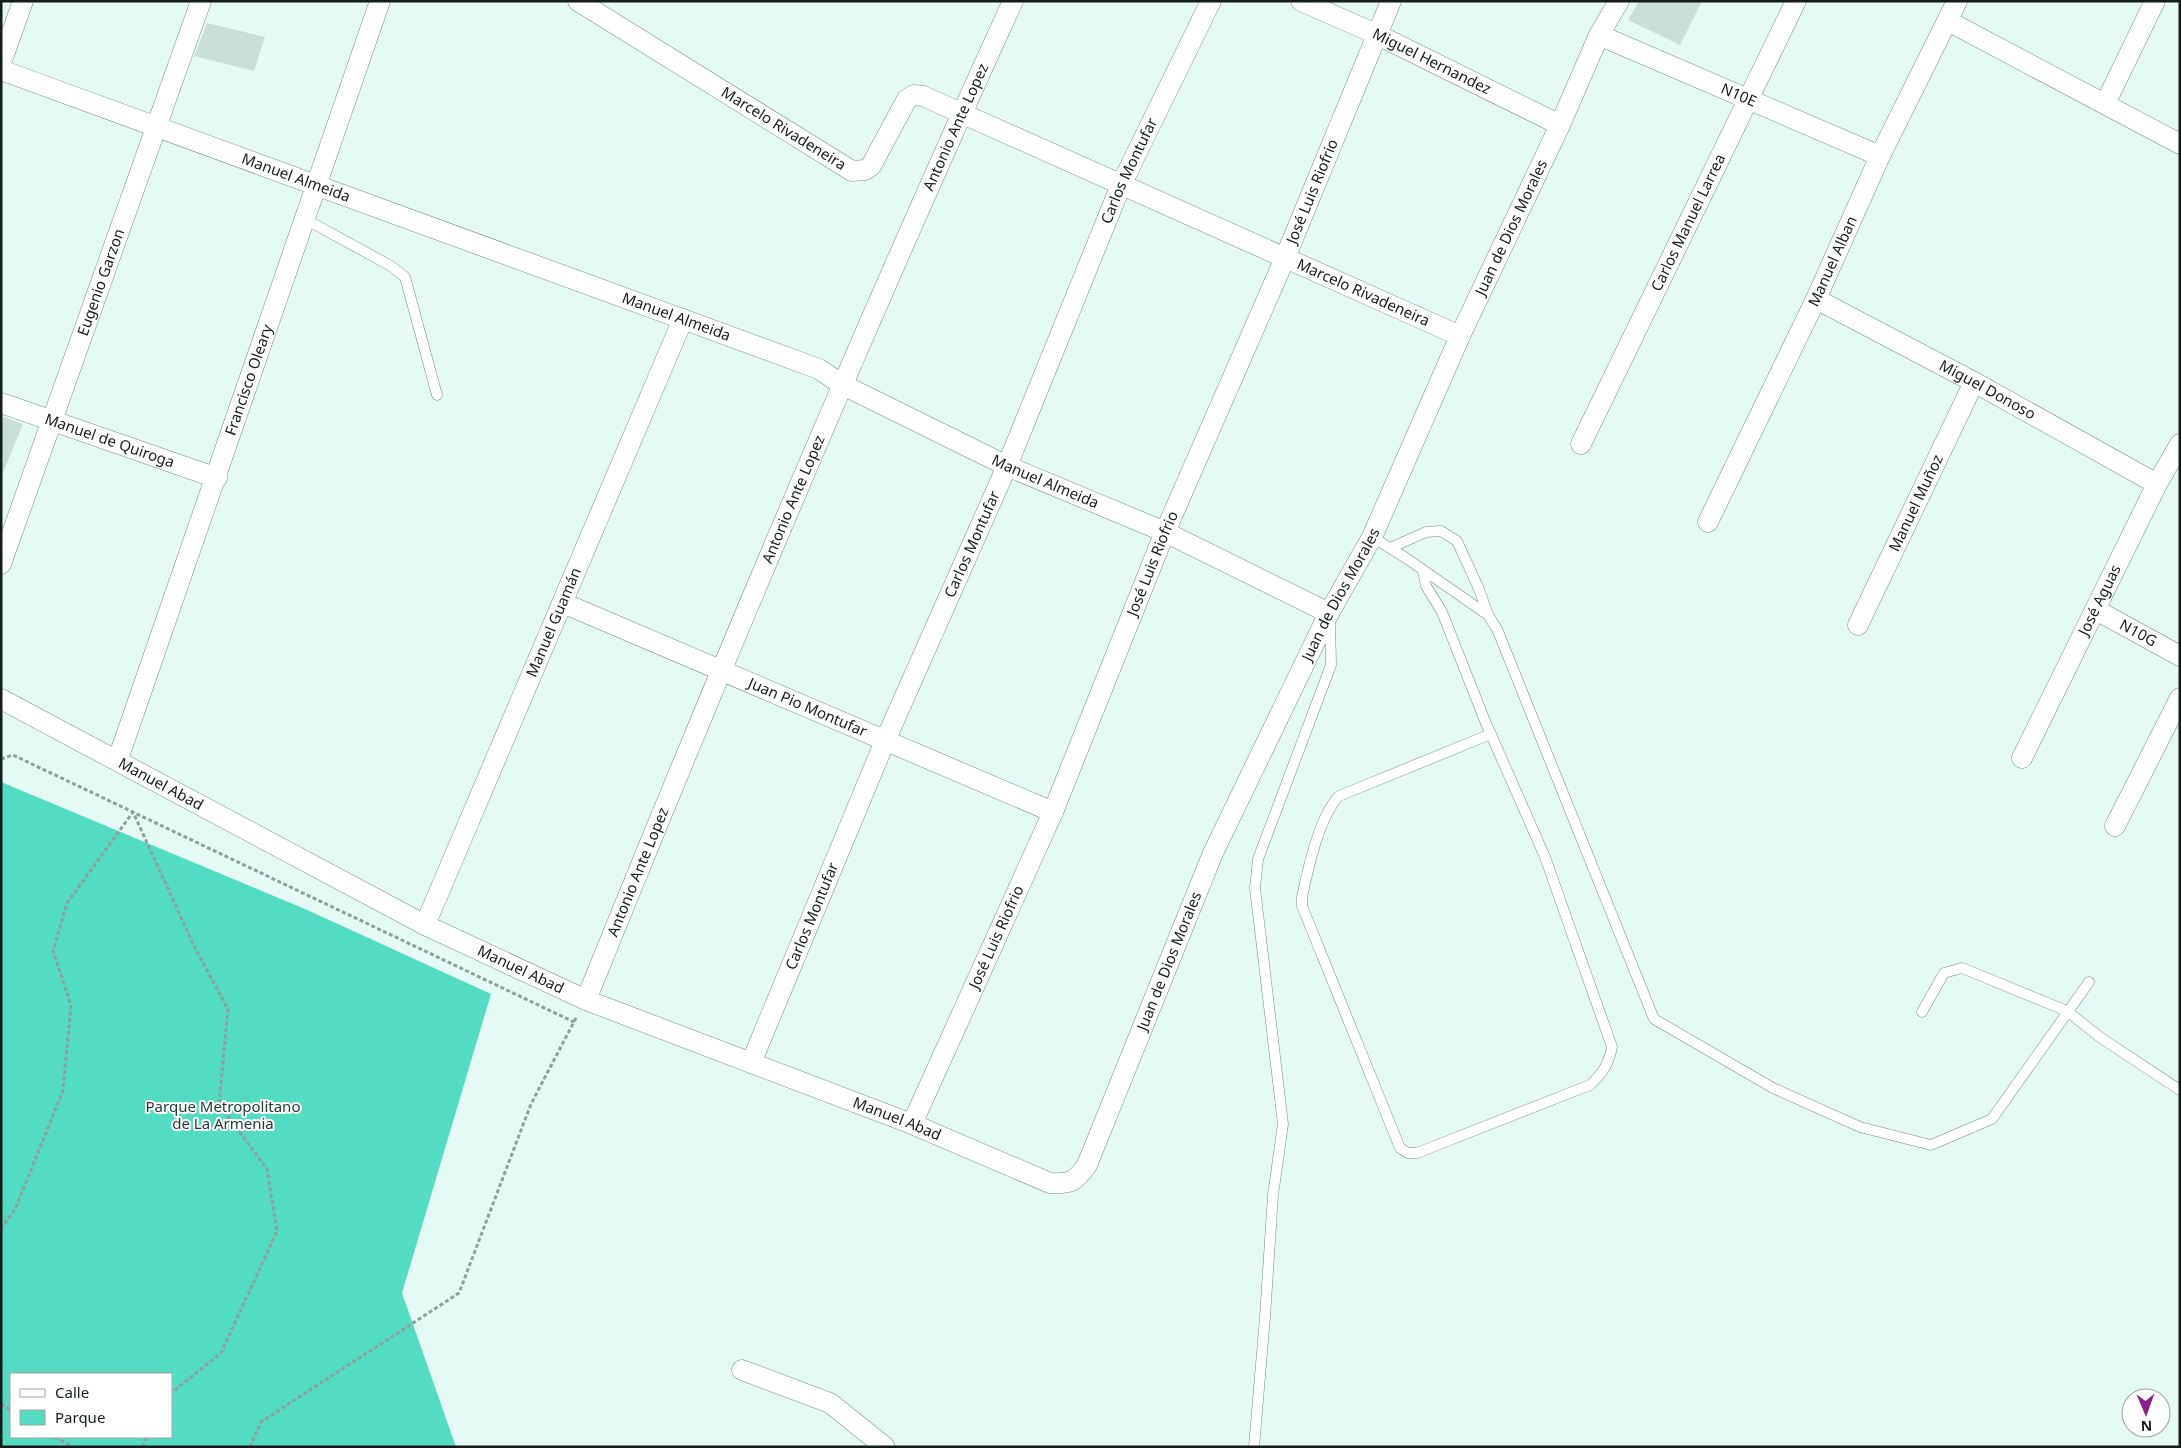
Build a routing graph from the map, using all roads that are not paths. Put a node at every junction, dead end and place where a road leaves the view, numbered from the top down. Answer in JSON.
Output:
{"nodes":[{"id":1,"x":23,"y":1,"type":"edge"},
{"id":2,"x":201,"y":1,"type":"edge"},
{"id":3,"x":380,"y":1,"type":"edge"},
{"id":4,"x":578,"y":1,"type":"edge"},
{"id":5,"x":1013,"y":1,"type":"edge"},
{"id":6,"x":1211,"y":1,"type":"edge"},
{"id":7,"x":1301,"y":1,"type":"edge"},
{"id":8,"x":1391,"y":1,"type":"edge"},
{"id":9,"x":1619,"y":1,"type":"edge"},
{"id":10,"x":1796,"y":1,"type":"edge"},
{"id":11,"x":1957,"y":1,"type":"edge"},
{"id":12,"x":2155,"y":1,"type":"edge"},
{"id":13,"x":1948,"y":21,"type":"junction"},
{"id":14,"x":1376,"y":34,"type":"junction"},
{"id":15,"x":1599,"y":35,"type":"junction"},
{"id":16,"x":1,"y":63,"type":"edge"},
{"id":17,"x":1,"y":70,"type":"edge"},
{"id":18,"x":1749,"y":98,"type":"junction"},
{"id":19,"x":2105,"y":104,"type":"junction"},
{"id":20,"x":962,"y":113,"type":"junction"},
{"id":21,"x":1560,"y":125,"type":"junction"},
{"id":22,"x":156,"y":126,"type":"junction"},
{"id":23,"x":2180,"y":144,"type":"edge"},
{"id":24,"x":1880,"y":156,"type":"junction"},
{"id":25,"x":316,"y":185,"type":"junction"},
{"id":26,"x":1122,"y":185,"type":"junction"},
{"id":27,"x":305,"y":219,"type":"junction"},
{"id":28,"x":1286,"y":258,"type":"junction"},
{"id":29,"x":1816,"y":299,"type":"junction"},
{"id":30,"x":683,"y":319,"type":"junction"},
{"id":31,"x":1460,"y":336,"type":"junction"},
{"id":32,"x":1974,"y":382,"type":"junction"},
{"id":33,"x":841,"y":384,"type":"junction"},
{"id":34,"x":437,"y":395,"type":"dead end"},
{"id":35,"x":1,"y":403,"type":"edge"},
{"id":36,"x":51,"y":421,"type":"junction"},
{"id":37,"x":1581,"y":444,"type":"dead end"},
{"id":38,"x":2180,"y":444,"type":"edge"},
{"id":39,"x":1007,"y":466,"type":"junction"},
{"id":40,"x":2168,"y":475,"type":"edge"},
{"id":41,"x":217,"y":478,"type":"junction"},
{"id":42,"x":1708,"y":522,"type":"dead end"},
{"id":43,"x":1165,"y":532,"type":"junction"},
{"id":44,"x":1372,"y":537,"type":"junction"},
{"id":45,"x":1390,"y":548,"type":"junction"},
{"id":46,"x":1,"y":564,"type":"edge"},
{"id":47,"x":1423,"y":572,"type":"junction"},
{"id":48,"x":564,"y":604,"type":"junction"},
{"id":49,"x":2096,"y":610,"type":"junction"},
{"id":50,"x":1330,"y":613,"type":"junction"},
{"id":51,"x":1488,"y":615,"type":"junction"},
{"id":52,"x":1858,"y":625,"type":"dead end"},
{"id":53,"x":2180,"y":656,"type":"edge"},
{"id":54,"x":720,"y":669,"type":"junction"},
{"id":55,"x":2180,"y":698,"type":"edge"},
{"id":56,"x":1,"y":699,"type":"edge"},
{"id":57,"x":1490,"y":734,"type":"junction"},
{"id":58,"x":885,"y":742,"type":"junction"},
{"id":59,"x":2022,"y":758,"type":"dead end"},
{"id":60,"x":118,"y":759,"type":"junction"},
{"id":61,"x":1053,"y":812,"type":"junction"},
{"id":62,"x":2115,"y":826,"type":"dead end"},
{"id":63,"x":426,"y":925,"type":"junction"},
{"id":64,"x":2089,"y":982,"type":"dead end"},
{"id":65,"x":586,"y":1000,"type":"junction"},
{"id":66,"x":2067,"y":1011,"type":"junction"},
{"id":67,"x":1922,"y":1012,"type":"dead end"},
{"id":68,"x":752,"y":1063,"type":"junction"},
{"id":69,"x":2180,"y":1090,"type":"edge"},
{"id":70,"x":912,"y":1124,"type":"junction"},
{"id":71,"x":1065,"y":1184,"type":"joint"},
{"id":72,"x":742,"y":1370,"type":"dead end"},
{"id":73,"x":885,"y":1447,"type":"edge"},
{"id":74,"x":1254,"y":1447,"type":"edge"}],
"edges":[{"from":1,"to":16,"type":"street"},
{"from":2,"to":22,"type":"street","name":"Eugenio Garzon"},
{"from":3,"to":25,"type":"street","name":"Francisco Oleary"},
{"from":4,"to":20,"type":"street","name":"Marcelo Rivadeneira"},
{"from":5,"to":20,"type":"street","name":"Antonio Ante Lopez"},
{"from":6,"to":26,"type":"street","name":"Carlos Montufar"},
{"from":7,"to":14,"type":"street","name":"Miguel Hernandez"},
{"from":8,"to":14,"type":"street","name":"José Luis Riofrio"},
{"from":9,"to":15,"type":"street","name":"Juan de Dios Morales"},
{"from":10,"to":18,"type":"street","name":"Carlos Manuel Larrea"},
{"from":11,"to":13,"type":"street","name":"Manuel Alban"},
{"from":12,"to":19,"type":"street"},
{"from":13,"to":19,"type":"street"},
{"from":13,"to":24,"type":"street","name":"Manuel Alban"},
{"from":14,"to":21,"type":"street","name":"Miguel Hernandez"},
{"from":14,"to":28,"type":"street","name":"José Luis Riofrio"},
{"from":15,"to":18,"type":"street","name":"N10E"},
{"from":15,"to":21,"type":"street","name":"Juan de Dios Morales"},
{"from":17,"to":22,"type":"street","name":"Manuel Almeida"},
{"from":18,"to":24,"type":"street","name":"N10E"},
{"from":18,"to":37,"type":"street","name":"Carlos Manuel Larrea"},
{"from":19,"to":23,"type":"street"},
{"from":20,"to":26,"type":"street","name":"Marcelo Rivadeneira"},
{"from":20,"to":33,"type":"street","name":"Antonio Ante Lopez"},
{"from":21,"to":31,"type":"street","name":"Juan de Dios Morales"},
{"from":22,"to":25,"type":"street","name":"Manuel Almeida"},
{"from":22,"to":36,"type":"street","name":"Eugenio Garzon"},
{"from":24,"to":29,"type":"street","name":"Manuel Alban"},
{"from":25,"to":27,"type":"street","name":"Francisco Oleary"},
{"from":25,"to":30,"type":"street","name":"Manuel Almeida"},
{"from":26,"to":28,"type":"street","name":"Marcelo Rivadeneira"},
{"from":26,"to":39,"type":"street","name":"Carlos Montufar"},
{"from":27,"to":34,"type":"lane"},
{"from":27,"to":41,"type":"street","name":"Francisco Oleary"},
{"from":28,"to":31,"type":"street","name":"Marcelo Rivadeneira"},
{"from":28,"to":43,"type":"street","name":"José Luis Riofrio"},
{"from":29,"to":32,"type":"street","name":"Miguel Donoso"},
{"from":29,"to":42,"type":"street","name":"Manuel Alban"},
{"from":30,"to":33,"type":"street","name":"Manuel Almeida"},
{"from":30,"to":48,"type":"street","name":"Manuel Guamán"},
{"from":31,"to":44,"type":"street","name":"Juan de Dios Morales"},
{"from":32,"to":40,"type":"street","name":"Miguel Donoso"},
{"from":32,"to":52,"type":"street","name":"Manuel Muñoz"},
{"from":33,"to":39,"type":"street","name":"Manuel Almeida"},
{"from":33,"to":54,"type":"street","name":"Antonio Ante Lopez"},
{"from":35,"to":36,"type":"street","name":"Manuel de Quiroga"},
{"from":36,"to":41,"type":"street","name":"Manuel de Quiroga"},
{"from":36,"to":46,"type":"street","name":"Eugenio Garzon"},
{"from":38,"to":40,"type":"street","name":"José Aguas"},
{"from":39,"to":43,"type":"street","name":"Manuel Almeida"},
{"from":39,"to":58,"type":"street","name":"Carlos Montufar"},
{"from":40,"to":49,"type":"street","name":"José Aguas"},
{"from":41,"to":60,"type":"street","name":"Francisco Oleary"},
{"from":43,"to":50,"type":"street","name":"Manuel Almeida"},
{"from":43,"to":61,"type":"street","name":"José Luis Riofrio"},
{"from":44,"to":45,"type":"lane"},
{"from":44,"to":50,"type":"street","name":"Juan de Dios Morales"},
{"from":45,"to":47,"type":"lane"},
{"from":45,"to":51,"type":"lane"},
{"from":47,"to":51,"type":"lane"},
{"from":47,"to":57,"type":"lane"},
{"from":48,"to":54,"type":"street","name":"Juan Pio Montufar"},
{"from":48,"to":63,"type":"street","name":"Manuel Guamán"},
{"from":49,"to":53,"type":"street","name":"N10G"},
{"from":49,"to":59,"type":"street","name":"José Aguas"},
{"from":50,"to":71,"type":"street","name":"Juan de Dios Morales"},
{"from":50,"to":74,"type":"lane"},
{"from":51,"to":66,"type":"lane"},
{"from":54,"to":58,"type":"street","name":"Juan Pio Montufar"},
{"from":54,"to":65,"type":"street","name":"Antonio Ante Lopez"},
{"from":55,"to":62,"type":"street"},
{"from":56,"to":60,"type":"street","name":"Manuel Abad"},
{"from":57,"to":57,"type":"lane"},
{"from":58,"to":61,"type":"street","name":"Juan Pio Montufar"},
{"from":58,"to":68,"type":"street","name":"Carlos Montufar"},
{"from":60,"to":63,"type":"street","name":"Manuel Abad"},
{"from":61,"to":70,"type":"street","name":"José Luis Riofrio"},
{"from":63,"to":65,"type":"street","name":"Manuel Abad"},
{"from":64,"to":66,"type":"lane"},
{"from":65,"to":68,"type":"street","name":"Manuel Abad"},
{"from":66,"to":67,"type":"lane"},
{"from":66,"to":69,"type":"lane"},
{"from":68,"to":70,"type":"street","name":"Manuel Abad"},
{"from":70,"to":71,"type":"street","name":"Manuel Abad"},
{"from":72,"to":73,"type":"street"}]}
